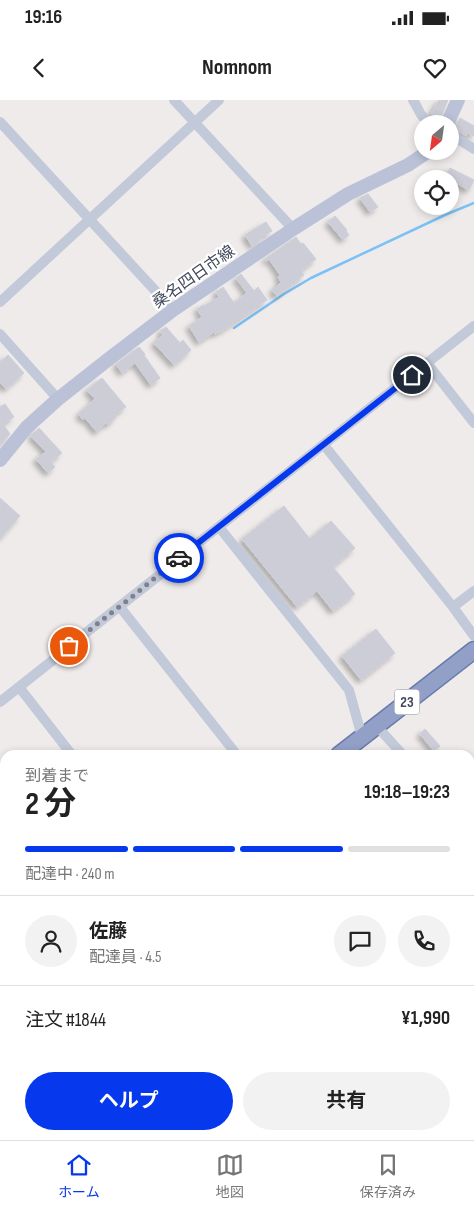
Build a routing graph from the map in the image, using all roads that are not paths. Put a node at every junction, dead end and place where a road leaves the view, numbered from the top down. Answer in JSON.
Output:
{"nodes":[{"id":1,"x":174,"y":100,"type":"edge"},
{"id":2,"x":218,"y":100,"type":"edge"},
{"id":3,"x":458,"y":100,"type":"edge"},
{"id":4,"x":415,"y":101,"type":"edge"},
{"id":5,"x":420,"y":115,"type":"edge"},
{"id":6,"x":452,"y":115,"type":"edge"},
{"id":7,"x":0,"y":122,"type":"edge"},
{"id":8,"x":194,"y":122,"type":"junction"},
{"id":9,"x":459,"y":140,"type":"edge"},
{"id":10,"x":474,"y":149,"type":"edge"},
{"id":11,"x":416,"y":160,"type":"edge"},
{"id":12,"x":90,"y":219,"type":"junction"},
{"id":13,"x":292,"y":229,"type":"junction"},
{"id":14,"x":0,"y":302,"type":"edge"},
{"id":15,"x":173,"y":310,"type":"junction"},
{"id":16,"x":474,"y":326,"type":"edge"},
{"id":17,"x":0,"y":334,"type":"edge"},
{"id":18,"x":427,"y":364,"type":"junction"},
{"id":19,"x":58,"y":399,"type":"junction"},
{"id":20,"x":474,"y":424,"type":"edge"},
{"id":21,"x":324,"y":445,"type":"junction"},
{"id":22,"x":0,"y":460,"type":"edge"},
{"id":23,"x":219,"y":527,"type":"junction"},
{"id":24,"x":474,"y":591,"type":"edge"},
{"id":25,"x":120,"y":607,"type":"junction"},
{"id":26,"x":453,"y":607,"type":"junction"},
{"id":27,"x":474,"y":636,"type":"edge"},
{"id":28,"x":474,"y":650,"type":"edge"},
{"id":29,"x":474,"y":661,"type":"edge"},
{"id":30,"x":19,"y":688,"type":"junction"},
{"id":31,"x":0,"y":702,"type":"edge"},
{"id":32,"x":383,"y":732,"type":"junction"},
{"id":33,"x":362,"y":737,"type":"junction"},
{"id":34,"x":68,"y":750,"type":"edge"},
{"id":35,"x":233,"y":750,"type":"edge"},
{"id":36,"x":345,"y":750,"type":"edge"},
{"id":37,"x":360,"y":750,"type":"edge"},
{"id":38,"x":399,"y":750,"type":"edge"}],
"edges":[{"from":1,"to":8,"type":"street"},
{"from":2,"to":8,"type":"street"},
{"from":3,"to":6,"type":"main road"},
{"from":4,"to":5,"type":"street"},
{"from":7,"to":12,"type":"street"},
{"from":8,"to":12,"type":"street"},
{"from":8,"to":13,"type":"street"},
{"from":9,"to":10,"type":"street"},
{"from":11,"to":13,"type":"main road","name":"桑名四日市線"},
{"from":12,"to":14,"type":"street"},
{"from":12,"to":15,"type":"street"},
{"from":13,"to":15,"type":"main road","name":"桑名四日市線"},
{"from":15,"to":19,"type":"main road","name":"桑名四日市線"},
{"from":16,"to":18,"type":"street"},
{"from":17,"to":19,"type":"street"},
{"from":18,"to":20,"type":"street"},
{"from":18,"to":21,"type":"street"},
{"from":19,"to":22,"type":"main road","name":"桑名四日市線"},
{"from":21,"to":23,"type":"street"},
{"from":21,"to":26,"type":"street"},
{"from":23,"to":25,"type":"street"},
{"from":23,"to":33,"type":"street"},
{"from":24,"to":26,"type":"street"},
{"from":25,"to":30,"type":"street"},
{"from":25,"to":35,"type":"street"},
{"from":26,"to":27,"type":"street"},
{"from":28,"to":33,"type":"highway","number":"23"},
{"from":29,"to":32,"type":"highway","number":"23"},
{"from":30,"to":31,"type":"street"},
{"from":30,"to":34,"type":"street"},
{"from":32,"to":37,"type":"highway","number":"23"},
{"from":32,"to":38,"type":"street"},
{"from":33,"to":36,"type":"highway","number":"23"}]}
